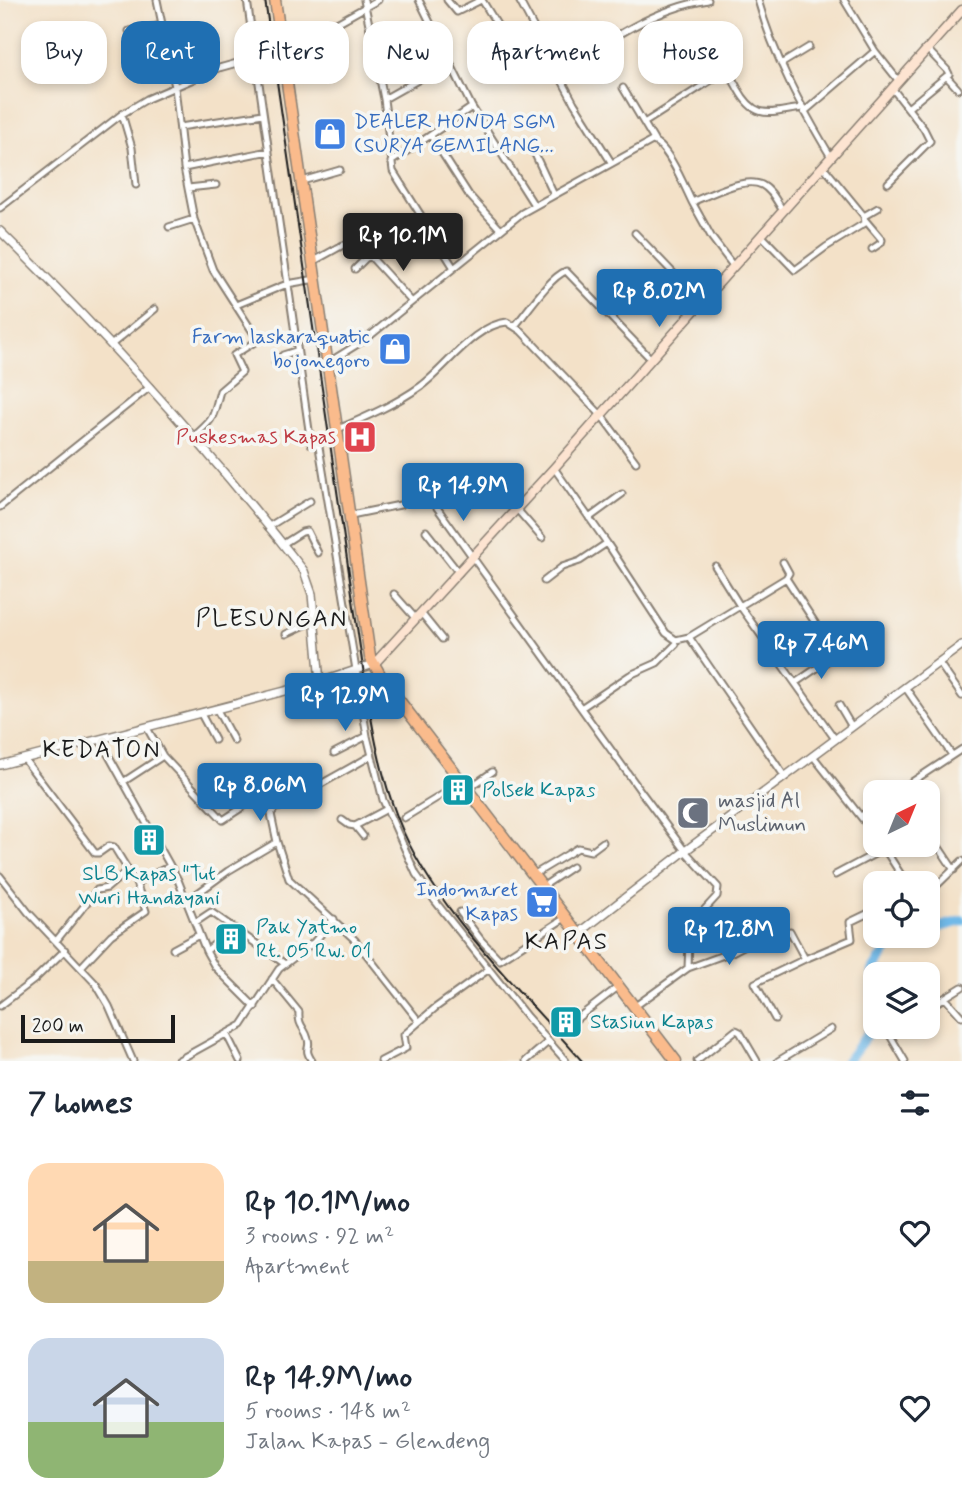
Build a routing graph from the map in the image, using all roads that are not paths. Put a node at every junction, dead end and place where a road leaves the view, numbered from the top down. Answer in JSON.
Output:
{"nodes":[{"id":1,"x":157,"y":0,"type":"edge"},
{"id":2,"x":247,"y":0,"type":"edge"},
{"id":3,"x":275,"y":0,"type":"edge"},
{"id":4,"x":364,"y":0,"type":"edge"},
{"id":5,"x":378,"y":0,"type":"edge"},
{"id":6,"x":419,"y":0,"type":"edge"},
{"id":7,"x":447,"y":0,"type":"edge"},
{"id":8,"x":482,"y":0,"type":"edge"},
{"id":9,"x":519,"y":0,"type":"edge"},
{"id":10,"x":708,"y":0,"type":"edge"},
{"id":11,"x":758,"y":0,"type":"edge"},
{"id":12,"x":844,"y":0,"type":"edge"},
{"id":13,"x":366,"y":8,"type":"junction"},
{"id":14,"x":962,"y":10,"type":"edge"},
{"id":15,"x":162,"y":21,"type":"edge"},
{"id":16,"x":250,"y":21,"type":"edge"},
{"id":17,"x":278,"y":21,"type":"edge"},
{"id":18,"x":342,"y":21,"type":"edge"},
{"id":19,"x":429,"y":21,"type":"edge"},
{"id":20,"x":495,"y":21,"type":"edge"},
{"id":21,"x":530,"y":21,"type":"edge"},
{"id":22,"x":624,"y":31,"type":"edge"},
{"id":23,"x":809,"y":47,"type":"dead end"},
{"id":24,"x":927,"y":48,"type":"junction"},
{"id":25,"x":875,"y":51,"type":"junction"},
{"id":26,"x":234,"y":64,"type":"edge"},
{"id":27,"x":781,"y":64,"type":"junction"},
{"id":28,"x":453,"y":72,"type":"edge"},
{"id":29,"x":947,"y":76,"type":"junction"},
{"id":30,"x":898,"y":80,"type":"junction"},
{"id":31,"x":174,"y":84,"type":"edge"},
{"id":32,"x":258,"y":84,"type":"edge"},
{"id":33,"x":288,"y":84,"type":"edge"},
{"id":34,"x":411,"y":84,"type":"edge"},
{"id":35,"x":564,"y":84,"type":"edge"},
{"id":36,"x":175,"y":87,"type":"junction"},
{"id":37,"x":623,"y":88,"type":"dead end"},
{"id":38,"x":892,"y":88,"type":"junction"},
{"id":39,"x":958,"y":89,"type":"dead end"},
{"id":40,"x":384,"y":99,"type":"junction"},
{"id":41,"x":472,"y":107,"type":"junction"},
{"id":42,"x":908,"y":108,"type":"junction"},
{"id":43,"x":803,"y":110,"type":"junction"},
{"id":44,"x":122,"y":114,"type":"junction"},
{"id":45,"x":262,"y":114,"type":"junction"},
{"id":46,"x":644,"y":123,"type":"junction"},
{"id":47,"x":180,"y":127,"type":"junction"},
{"id":48,"x":431,"y":136,"type":"junction"},
{"id":49,"x":654,"y":140,"type":"junction"},
{"id":50,"x":533,"y":150,"type":"dead end"},
{"id":51,"x":269,"y":151,"type":"junction"},
{"id":52,"x":831,"y":158,"type":"junction"},
{"id":53,"x":391,"y":162,"type":"junction"},
{"id":54,"x":611,"y":162,"type":"junction"},
{"id":55,"x":823,"y":166,"type":"junction"},
{"id":56,"x":184,"y":168,"type":"junction"},
{"id":57,"x":340,"y":170,"type":"dead end"},
{"id":58,"x":302,"y":181,"type":"junction"},
{"id":59,"x":888,"y":183,"type":"dead end"},
{"id":60,"x":216,"y":185,"type":"dead end"},
{"id":61,"x":136,"y":186,"type":"dead end"},
{"id":62,"x":188,"y":188,"type":"junction"},
{"id":63,"x":554,"y":195,"type":"junction"},
{"id":64,"x":692,"y":202,"type":"junction"},
{"id":65,"x":534,"y":205,"type":"junction"},
{"id":66,"x":0,"y":208,"type":"edge"},
{"id":67,"x":878,"y":208,"type":"dead end"},
{"id":68,"x":783,"y":211,"type":"junction"},
{"id":69,"x":865,"y":218,"type":"junction"},
{"id":70,"x":194,"y":219,"type":"junction"},
{"id":71,"x":169,"y":227,"type":"dead end"},
{"id":72,"x":500,"y":229,"type":"junction"},
{"id":73,"x":0,"y":231,"type":"edge"},
{"id":74,"x":635,"y":233,"type":"dead end"},
{"id":75,"x":762,"y":236,"type":"junction"},
{"id":76,"x":343,"y":245,"type":"dead end"},
{"id":77,"x":872,"y":249,"type":"dead end"},
{"id":78,"x":314,"y":261,"type":"junction"},
{"id":79,"x":734,"y":267,"type":"junction"},
{"id":80,"x":454,"y":268,"type":"junction"},
{"id":81,"x":355,"y":269,"type":"dead end"},
{"id":82,"x":316,"y":279,"type":"junction"},
{"id":83,"x":287,"y":284,"type":"junction"},
{"id":84,"x":411,"y":302,"type":"junction"},
{"id":85,"x":702,"y":303,"type":"junction"},
{"id":86,"x":236,"y":305,"type":"junction"},
{"id":87,"x":155,"y":309,"type":"dead end"},
{"id":88,"x":515,"y":326,"type":"junction"},
{"id":89,"x":111,"y":345,"type":"junction"},
{"id":90,"x":296,"y":351,"type":"junction"},
{"id":91,"x":651,"y":359,"type":"junction"},
{"id":92,"x":329,"y":362,"type":"junction"},
{"id":93,"x":275,"y":363,"type":"dead end"},
{"id":94,"x":150,"y":387,"type":"junction"},
{"id":95,"x":601,"y":415,"type":"junction"},
{"id":96,"x":338,"y":429,"type":"junction"},
{"id":97,"x":193,"y":437,"type":"junction"},
{"id":98,"x":636,"y":462,"type":"dead end"},
{"id":99,"x":554,"y":468,"type":"junction"},
{"id":100,"x":494,"y":483,"type":"dead end"},
{"id":101,"x":622,"y":494,"type":"dead end"},
{"id":102,"x":310,"y":501,"type":"dead end"},
{"id":103,"x":433,"y":502,"type":"dead end"},
{"id":104,"x":400,"y":505,"type":"dead end"},
{"id":105,"x":0,"y":507,"type":"edge"},
{"id":106,"x":517,"y":509,"type":"junction"},
{"id":107,"x":351,"y":515,"type":"junction"},
{"id":108,"x":589,"y":518,"type":"junction"},
{"id":109,"x":268,"y":527,"type":"junction"},
{"id":110,"x":426,"y":531,"type":"dead end"},
{"id":111,"x":542,"y":538,"type":"dead end"},
{"id":112,"x":607,"y":542,"type":"junction"},
{"id":113,"x":283,"y":544,"type":"junction"},
{"id":114,"x":318,"y":553,"type":"dead end"},
{"id":115,"x":472,"y":558,"type":"junction"},
{"id":116,"x":783,"y":562,"type":"dead end"},
{"id":117,"x":715,"y":566,"type":"dead end"},
{"id":118,"x":459,"y":573,"type":"junction"},
{"id":119,"x":786,"y":578,"type":"junction"},
{"id":120,"x":544,"y":581,"type":"dead end"},
{"id":121,"x":394,"y":594,"type":"dead end"},
{"id":122,"x":740,"y":606,"type":"junction"},
{"id":123,"x":419,"y":616,"type":"junction"},
{"id":124,"x":314,"y":621,"type":"junction"},
{"id":125,"x":286,"y":634,"type":"dead end"},
{"id":126,"x":670,"y":637,"type":"junction"},
{"id":127,"x":687,"y":638,"type":"junction"},
{"id":128,"x":442,"y":639,"type":"dead end"},
{"id":129,"x":676,"y":645,"type":"junction"},
{"id":130,"x":962,"y":645,"type":"edge"},
{"id":131,"x":836,"y":655,"type":"junction"},
{"id":132,"x":848,"y":656,"type":"dead end"},
{"id":133,"x":939,"y":663,"type":"junction"},
{"id":134,"x":374,"y":664,"type":"junction"},
{"id":135,"x":356,"y":671,"type":"junction"},
{"id":136,"x":320,"y":682,"type":"junction"},
{"id":137,"x":795,"y":683,"type":"junction"},
{"id":138,"x":905,"y":687,"type":"junction"},
{"id":139,"x":962,"y":696,"type":"edge"},
{"id":140,"x":839,"y":705,"type":"dead end"},
{"id":141,"x":581,"y":708,"type":"junction"},
{"id":142,"x":217,"y":710,"type":"junction"},
{"id":143,"x":201,"y":714,"type":"junction"},
{"id":144,"x":852,"y":727,"type":"junction"},
{"id":145,"x":147,"y":728,"type":"junction"},
{"id":146,"x":367,"y":736,"type":"junction"},
{"id":147,"x":835,"y":739,"type":"junction"},
{"id":148,"x":100,"y":740,"type":"junction"},
{"id":149,"x":215,"y":740,"type":"dead end"},
{"id":150,"x":234,"y":741,"type":"dead end"},
{"id":151,"x":962,"y":749,"type":"edge"},
{"id":152,"x":334,"y":753,"type":"dead end"},
{"id":153,"x":953,"y":755,"type":"junction"},
{"id":154,"x":163,"y":756,"type":"junction"},
{"id":155,"x":371,"y":756,"type":"junction"},
{"id":156,"x":813,"y":756,"type":"junction"},
{"id":157,"x":24,"y":759,"type":"junction"},
{"id":158,"x":0,"y":765,"type":"edge"},
{"id":159,"x":492,"y":772,"type":"dead end"},
{"id":160,"x":785,"y":777,"type":"junction"},
{"id":161,"x":916,"y":780,"type":"edge"},
{"id":162,"x":123,"y":782,"type":"junction"},
{"id":163,"x":466,"y":786,"type":"junction"},
{"id":164,"x":275,"y":808,"type":"junction"},
{"id":165,"x":387,"y":809,"type":"junction"},
{"id":166,"x":861,"y":816,"type":"joint"},
{"id":167,"x":404,"y":818,"type":"dead end"},
{"id":168,"x":863,"y":819,"type":"edge"},
{"id":169,"x":342,"y":820,"type":"dead end"},
{"id":170,"x":355,"y":826,"type":"junction"},
{"id":171,"x":363,"y":836,"type":"dead end"},
{"id":172,"x":277,"y":842,"type":"junction"},
{"id":173,"x":603,"y":842,"type":"dead end"},
{"id":174,"x":940,"y":849,"type":"edge"},
{"id":175,"x":685,"y":850,"type":"junction"},
{"id":176,"x":864,"y":858,"type":"edge"},
{"id":177,"x":962,"y":861,"type":"edge"},
{"id":178,"x":170,"y":866,"type":"junction"},
{"id":179,"x":572,"y":867,"type":"dead end"},
{"id":180,"x":128,"y":870,"type":"junction"},
{"id":181,"x":954,"y":870,"type":"junction"},
{"id":182,"x":835,"y":875,"type":"dead end"},
{"id":183,"x":0,"y":876,"type":"edge"},
{"id":184,"x":533,"y":876,"type":"junction"},
{"id":185,"x":135,"y":883,"type":"junction"},
{"id":186,"x":940,"y":883,"type":"edge"},
{"id":187,"x":542,"y":887,"type":"junction"},
{"id":188,"x":187,"y":901,"type":"junction"},
{"id":189,"x":460,"y":912,"type":"dead end"},
{"id":190,"x":863,"y":916,"type":"edge"},
{"id":191,"x":565,"y":918,"type":"junction"},
{"id":192,"x":334,"y":919,"type":"junction"},
{"id":193,"x":196,"y":922,"type":"junction"},
{"id":194,"x":578,"y":934,"type":"junction"},
{"id":195,"x":199,"y":935,"type":"junction"},
{"id":196,"x":56,"y":941,"type":"junction"},
{"id":197,"x":173,"y":948,"type":"dead end"},
{"id":198,"x":228,"y":949,"type":"dead end"},
{"id":199,"x":65,"y":950,"type":"junction"},
{"id":200,"x":206,"y":951,"type":"junction"},
{"id":201,"x":805,"y":959,"type":"junction"},
{"id":202,"x":285,"y":964,"type":"junction"},
{"id":203,"x":81,"y":967,"type":"junction"},
{"id":204,"x":688,"y":968,"type":"junction"},
{"id":205,"x":489,"y":970,"type":"junction"},
{"id":206,"x":272,"y":979,"type":"junction"},
{"id":207,"x":618,"y":987,"type":"junction"},
{"id":208,"x":962,"y":987,"type":"edge"},
{"id":209,"x":945,"y":998,"type":"junction"},
{"id":210,"x":940,"y":1001,"type":"edge"},
{"id":211,"x":0,"y":1006,"type":"edge"},
{"id":212,"x":255,"y":1007,"type":"junction"},
{"id":213,"x":634,"y":1007,"type":"junction"},
{"id":214,"x":962,"y":1017,"type":"edge"},
{"id":215,"x":775,"y":1019,"type":"dead end"},
{"id":216,"x":575,"y":1020,"type":"dead end"},
{"id":217,"x":416,"y":1023,"type":"junction"},
{"id":218,"x":831,"y":1030,"type":"dead end"},
{"id":219,"x":227,"y":1035,"type":"junction"},
{"id":220,"x":892,"y":1039,"type":"edge"},
{"id":221,"x":548,"y":1042,"type":"junction"},
{"id":222,"x":134,"y":1061,"type":"edge"},
{"id":223,"x":177,"y":1061,"type":"edge"},
{"id":224,"x":240,"y":1061,"type":"edge"},
{"id":225,"x":312,"y":1061,"type":"edge"},
{"id":226,"x":381,"y":1061,"type":"edge"},
{"id":227,"x":526,"y":1061,"type":"edge"},
{"id":228,"x":566,"y":1061,"type":"edge"},
{"id":229,"x":676,"y":1061,"type":"edge"},
{"id":230,"x":697,"y":1061,"type":"edge"},
{"id":231,"x":757,"y":1061,"type":"edge"},
{"id":232,"x":778,"y":1061,"type":"edge"},
{"id":233,"x":905,"y":1061,"type":"edge"}],
"edges":[{"from":1,"to":15,"type":"street"},
{"from":2,"to":16,"type":"street"},
{"from":3,"to":17,"type":"highway"},
{"from":4,"to":13,"type":"street"},
{"from":5,"to":13,"type":"street"},
{"from":6,"to":19,"type":"street"},
{"from":7,"to":8,"type":"street"},
{"from":8,"to":20,"type":"street"},
{"from":9,"to":21,"type":"street"},
{"from":10,"to":22,"type":"street"},
{"from":11,"to":27,"type":"street"},
{"from":12,"to":25,"type":"street"},
{"from":13,"to":18,"type":"street"},
{"from":13,"to":40,"type":"street"},
{"from":14,"to":24,"type":"main road"},
{"from":23,"to":27,"type":"street"},
{"from":24,"to":29,"type":"street"},
{"from":24,"to":30,"type":"main road"},
{"from":25,"to":30,"type":"street"},
{"from":25,"to":43,"type":"street"},
{"from":26,"to":36,"type":"street"},
{"from":27,"to":43,"type":"street"},
{"from":28,"to":41,"type":"street"},
{"from":29,"to":39,"type":"street"},
{"from":29,"to":42,"type":"street"},
{"from":30,"to":38,"type":"main road"},
{"from":31,"to":36,"type":"street"},
{"from":32,"to":45,"type":"street"},
{"from":33,"to":58,"type":"highway"},
{"from":34,"to":40,"type":"street"},
{"from":35,"to":54,"type":"street"},
{"from":36,"to":44,"type":"street"},
{"from":36,"to":47,"type":"street"},
{"from":37,"to":46,"type":"street"},
{"from":38,"to":42,"type":"street"},
{"from":38,"to":52,"type":"main road"},
{"from":40,"to":53,"type":"street"},
{"from":41,"to":48,"type":"street"},
{"from":41,"to":65,"type":"street"},
{"from":42,"to":59,"type":"street"},
{"from":43,"to":46,"type":"street"},
{"from":43,"to":52,"type":"street"},
{"from":44,"to":61,"type":"street"},
{"from":44,"to":66,"type":"street"},
{"from":45,"to":47,"type":"street"},
{"from":45,"to":51,"type":"street"},
{"from":46,"to":49,"type":"street"},
{"from":47,"to":56,"type":"street"},
{"from":48,"to":53,"type":"street"},
{"from":48,"to":72,"type":"street"},
{"from":49,"to":54,"type":"street"},
{"from":49,"to":64,"type":"street"},
{"from":50,"to":63,"type":"street"},
{"from":51,"to":56,"type":"street"},
{"from":51,"to":83,"type":"street"},
{"from":52,"to":55,"type":"main road"},
{"from":53,"to":80,"type":"street"},
{"from":54,"to":63,"type":"street"},
{"from":55,"to":68,"type":"main road"},
{"from":55,"to":69,"type":"street"},
{"from":56,"to":62,"type":"street"},
{"from":57,"to":58,"type":"street"},
{"from":58,"to":78,"type":"highway"},
{"from":60,"to":62,"type":"street"},
{"from":62,"to":70,"type":"street"},
{"from":63,"to":65,"type":"street"},
{"from":64,"to":68,"type":"street"},
{"from":64,"to":79,"type":"street"},
{"from":65,"to":72,"type":"street"},
{"from":67,"to":69,"type":"street"},
{"from":68,"to":75,"type":"main road"},
{"from":69,"to":75,"type":"street"},
{"from":69,"to":77,"type":"street"},
{"from":70,"to":71,"type":"street"},
{"from":70,"to":86,"type":"street"},
{"from":72,"to":80,"type":"street"},
{"from":73,"to":89,"type":"street"},
{"from":74,"to":85,"type":"street"},
{"from":75,"to":79,"type":"main road"},
{"from":76,"to":78,"type":"street"},
{"from":78,"to":82,"type":"highway"},
{"from":79,"to":85,"type":"main road"},
{"from":80,"to":84,"type":"street"},
{"from":81,"to":84,"type":"street"},
{"from":82,"to":83,"type":"street"},
{"from":82,"to":92,"type":"highway"},
{"from":83,"to":86,"type":"street"},
{"from":83,"to":90,"type":"street"},
{"from":84,"to":92,"type":"street"},
{"from":85,"to":91,"type":"main road"},
{"from":86,"to":97,"type":"street"},
{"from":87,"to":89,"type":"street"},
{"from":88,"to":91,"type":"street"},
{"from":88,"to":95,"type":"street"},
{"from":88,"to":96,"type":"street"},
{"from":89,"to":94,"type":"street"},
{"from":90,"to":93,"type":"street"},
{"from":90,"to":135,"type":"street"},
{"from":91,"to":95,"type":"main road"},
{"from":92,"to":96,"type":"highway"},
{"from":94,"to":97,"type":"street"},
{"from":94,"to":105,"type":"street"},
{"from":95,"to":98,"type":"street"},
{"from":95,"to":99,"type":"main road"},
{"from":96,"to":107,"type":"highway"},
{"from":97,"to":109,"type":"street"},
{"from":99,"to":106,"type":"main road"},
{"from":99,"to":108,"type":"street"},
{"from":100,"to":106,"type":"street"},
{"from":101,"to":108,"type":"street"},
{"from":102,"to":109,"type":"street"},
{"from":103,"to":115,"type":"street"},
{"from":104,"to":107,"type":"street"},
{"from":106,"to":111,"type":"street"},
{"from":106,"to":115,"type":"main road"},
{"from":107,"to":134,"type":"highway"},
{"from":108,"to":112,"type":"street"},
{"from":109,"to":113,"type":"street"},
{"from":110,"to":118,"type":"street"},
{"from":112,"to":120,"type":"street"},
{"from":112,"to":126,"type":"street"},
{"from":113,"to":114,"type":"street"},
{"from":113,"to":124,"type":"street"},
{"from":115,"to":118,"type":"main road"},
{"from":115,"to":141,"type":"street"},
{"from":116,"to":119,"type":"street"},
{"from":117,"to":122,"type":"street"},
{"from":118,"to":123,"type":"main road"},
{"from":119,"to":122,"type":"street"},
{"from":119,"to":131,"type":"street"},
{"from":121,"to":123,"type":"street"},
{"from":122,"to":127,"type":"street"},
{"from":122,"to":137,"type":"street"},
{"from":123,"to":128,"type":"street"},
{"from":123,"to":134,"type":"main road"},
{"from":124,"to":125,"type":"street"},
{"from":124,"to":136,"type":"street"},
{"from":126,"to":127,"type":"street"},
{"from":126,"to":129,"type":"street"},
{"from":127,"to":129,"type":"street"},
{"from":127,"to":160,"type":"street"},
{"from":129,"to":141,"type":"street"},
{"from":130,"to":133,"type":"street"},
{"from":131,"to":132,"type":"street"},
{"from":131,"to":137,"type":"street"},
{"from":133,"to":138,"type":"street"},
{"from":133,"to":139,"type":"street"},
{"from":134,"to":135,"type":"street"},
{"from":134,"to":163,"type":"highway"},
{"from":135,"to":136,"type":"street"},
{"from":135,"to":146,"type":"street"},
{"from":136,"to":142,"type":"street"},
{"from":137,"to":147,"type":"street"},
{"from":138,"to":144,"type":"street"},
{"from":138,"to":153,"type":"street"},
{"from":140,"to":144,"type":"street"},
{"from":141,"to":175,"type":"street"},
{"from":142,"to":143,"type":"street"},
{"from":142,"to":150,"type":"street"},
{"from":143,"to":145,"type":"street"},
{"from":143,"to":149,"type":"street"},
{"from":144,"to":147,"type":"street"},
{"from":145,"to":148,"type":"street"},
{"from":145,"to":154,"type":"street"},
{"from":146,"to":152,"type":"street"},
{"from":146,"to":155,"type":"street"},
{"from":147,"to":156,"type":"street"},
{"from":148,"to":157,"type":"street"},
{"from":148,"to":162,"type":"street"},
{"from":151,"to":153,"type":"street"},
{"from":153,"to":161,"type":"street"},
{"from":154,"to":162,"type":"street"},
{"from":154,"to":164,"type":"street"},
{"from":155,"to":164,"type":"street"},
{"from":155,"to":165,"type":"street"},
{"from":156,"to":160,"type":"street"},
{"from":156,"to":166,"type":"street"},
{"from":157,"to":158,"type":"street"},
{"from":157,"to":180,"type":"street"},
{"from":159,"to":163,"type":"street"},
{"from":160,"to":175,"type":"street"},
{"from":162,"to":178,"type":"street"},
{"from":163,"to":167,"type":"street"},
{"from":163,"to":184,"type":"highway"},
{"from":164,"to":172,"type":"street"},
{"from":165,"to":170,"type":"street"},
{"from":165,"to":205,"type":"street"},
{"from":166,"to":168,"type":"street"},
{"from":169,"to":170,"type":"street"},
{"from":170,"to":171,"type":"street"},
{"from":172,"to":188,"type":"street"},
{"from":172,"to":192,"type":"street"},
{"from":173,"to":184,"type":"street"},
{"from":174,"to":181,"type":"street"},
{"from":175,"to":194,"type":"street"},
{"from":175,"to":204,"type":"street"},
{"from":176,"to":182,"type":"street"},
{"from":177,"to":181,"type":"street"},
{"from":178,"to":185,"type":"street"},
{"from":178,"to":188,"type":"street"},
{"from":179,"to":187,"type":"street"},
{"from":180,"to":185,"type":"street"},
{"from":180,"to":196,"type":"street"},
{"from":181,"to":186,"type":"street"},
{"from":183,"to":196,"type":"street"},
{"from":184,"to":187,"type":"highway"},
{"from":185,"to":203,"type":"street"},
{"from":187,"to":191,"type":"highway"},
{"from":188,"to":193,"type":"street"},
{"from":189,"to":191,"type":"street"},
{"from":190,"to":201,"type":"street"},
{"from":191,"to":194,"type":"highway"},
{"from":192,"to":202,"type":"street"},
{"from":192,"to":217,"type":"street"},
{"from":193,"to":195,"type":"street"},
{"from":193,"to":202,"type":"street"},
{"from":194,"to":207,"type":"highway"},
{"from":195,"to":197,"type":"street"},
{"from":195,"to":200,"type":"street"},
{"from":196,"to":199,"type":"street"},
{"from":198,"to":200,"type":"street"},
{"from":199,"to":203,"type":"street"},
{"from":199,"to":211,"type":"street"},
{"from":200,"to":212,"type":"street"},
{"from":201,"to":204,"type":"street"},
{"from":201,"to":215,"type":"street"},
{"from":202,"to":206,"type":"street"},
{"from":203,"to":222,"type":"street"},
{"from":204,"to":213,"type":"street"},
{"from":205,"to":217,"type":"street"},
{"from":205,"to":221,"type":"street"},
{"from":206,"to":212,"type":"street"},
{"from":206,"to":225,"type":"street"},
{"from":207,"to":213,"type":"highway"},
{"from":207,"to":216,"type":"street"},
{"from":208,"to":209,"type":"street"},
{"from":209,"to":210,"type":"street"},
{"from":209,"to":214,"type":"street"},
{"from":212,"to":219,"type":"street"},
{"from":213,"to":229,"type":"highway"},
{"from":217,"to":226,"type":"street"},
{"from":218,"to":232,"type":"street"},
{"from":219,"to":223,"type":"street"},
{"from":219,"to":224,"type":"street"},
{"from":220,"to":233,"type":"street"},
{"from":221,"to":227,"type":"street"},
{"from":221,"to":228,"type":"street"},
{"from":230,"to":231,"type":"street"}]}
